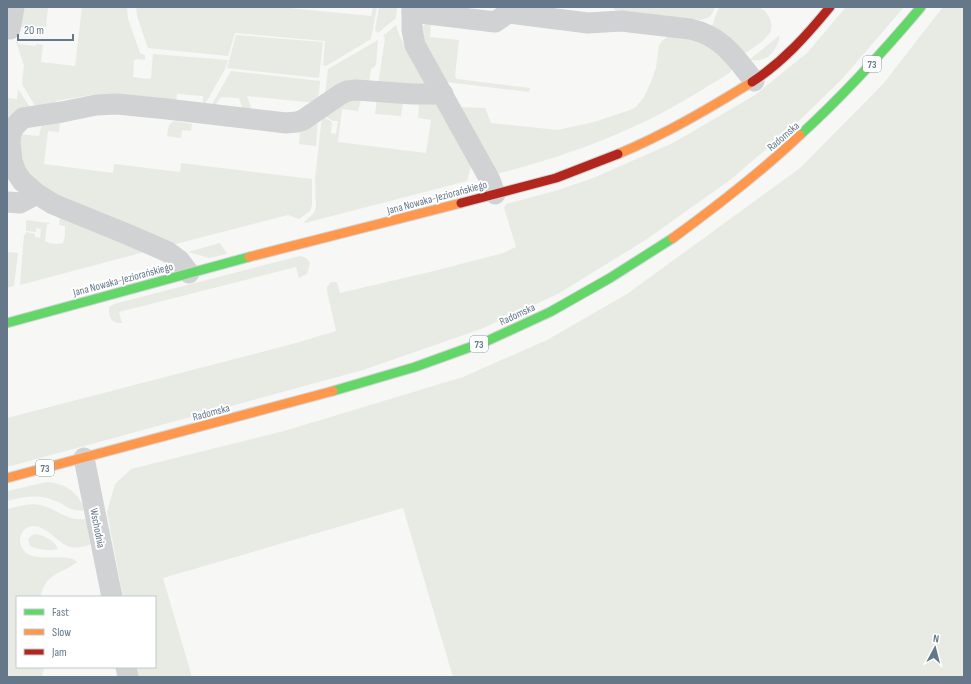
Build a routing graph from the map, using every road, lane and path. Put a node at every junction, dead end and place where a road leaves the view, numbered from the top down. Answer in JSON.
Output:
{"nodes":[{"id":1,"x":14,"y":7,"type":"edge"},
{"id":2,"x":830,"y":7,"type":"edge"},
{"id":3,"x":921,"y":7,"type":"edge"},
{"id":4,"x":412,"y":10,"type":"edge"},
{"id":5,"x":10,"y":29,"type":"dead end"},
{"id":6,"x":754,"y":81,"type":"junction"},
{"id":7,"x":443,"y":94,"type":"junction"},
{"id":8,"x":37,"y":194,"type":"junction"},
{"id":9,"x":495,"y":194,"type":"junction"},
{"id":10,"x":7,"y":202,"type":"edge"},
{"id":11,"x":189,"y":273,"type":"junction"},
{"id":12,"x":7,"y":323,"type":"edge"},
{"id":13,"x":84,"y":458,"type":"junction"},
{"id":14,"x":7,"y":478,"type":"edge"},
{"id":15,"x":112,"y":596,"type":"edge"}],
"edges":[{"from":1,"to":5,"type":"street"},
{"from":2,"to":6,"type":"main road","name":"Jana Nowaka-Jeziorańskiego"},
{"from":3,"to":13,"type":"main road","name":"Radomska","number":"73"},
{"from":4,"to":6,"type":"street"},
{"from":4,"to":7,"type":"street"},
{"from":6,"to":9,"type":"main road","name":"Jana Nowaka-Jeziorańskiego"},
{"from":7,"to":8,"type":"street"},
{"from":7,"to":9,"type":"street"},
{"from":8,"to":10,"type":"street"},
{"from":8,"to":11,"type":"street"},
{"from":9,"to":11,"type":"main road","name":"Jana Nowaka-Jeziorańskiego"},
{"from":11,"to":12,"type":"main road","name":"Jana Nowaka-Jeziorańskiego"},
{"from":13,"to":14,"type":"main road","name":"Radomska","number":"73"},
{"from":13,"to":15,"type":"street","name":"Wschodnia"}]}
